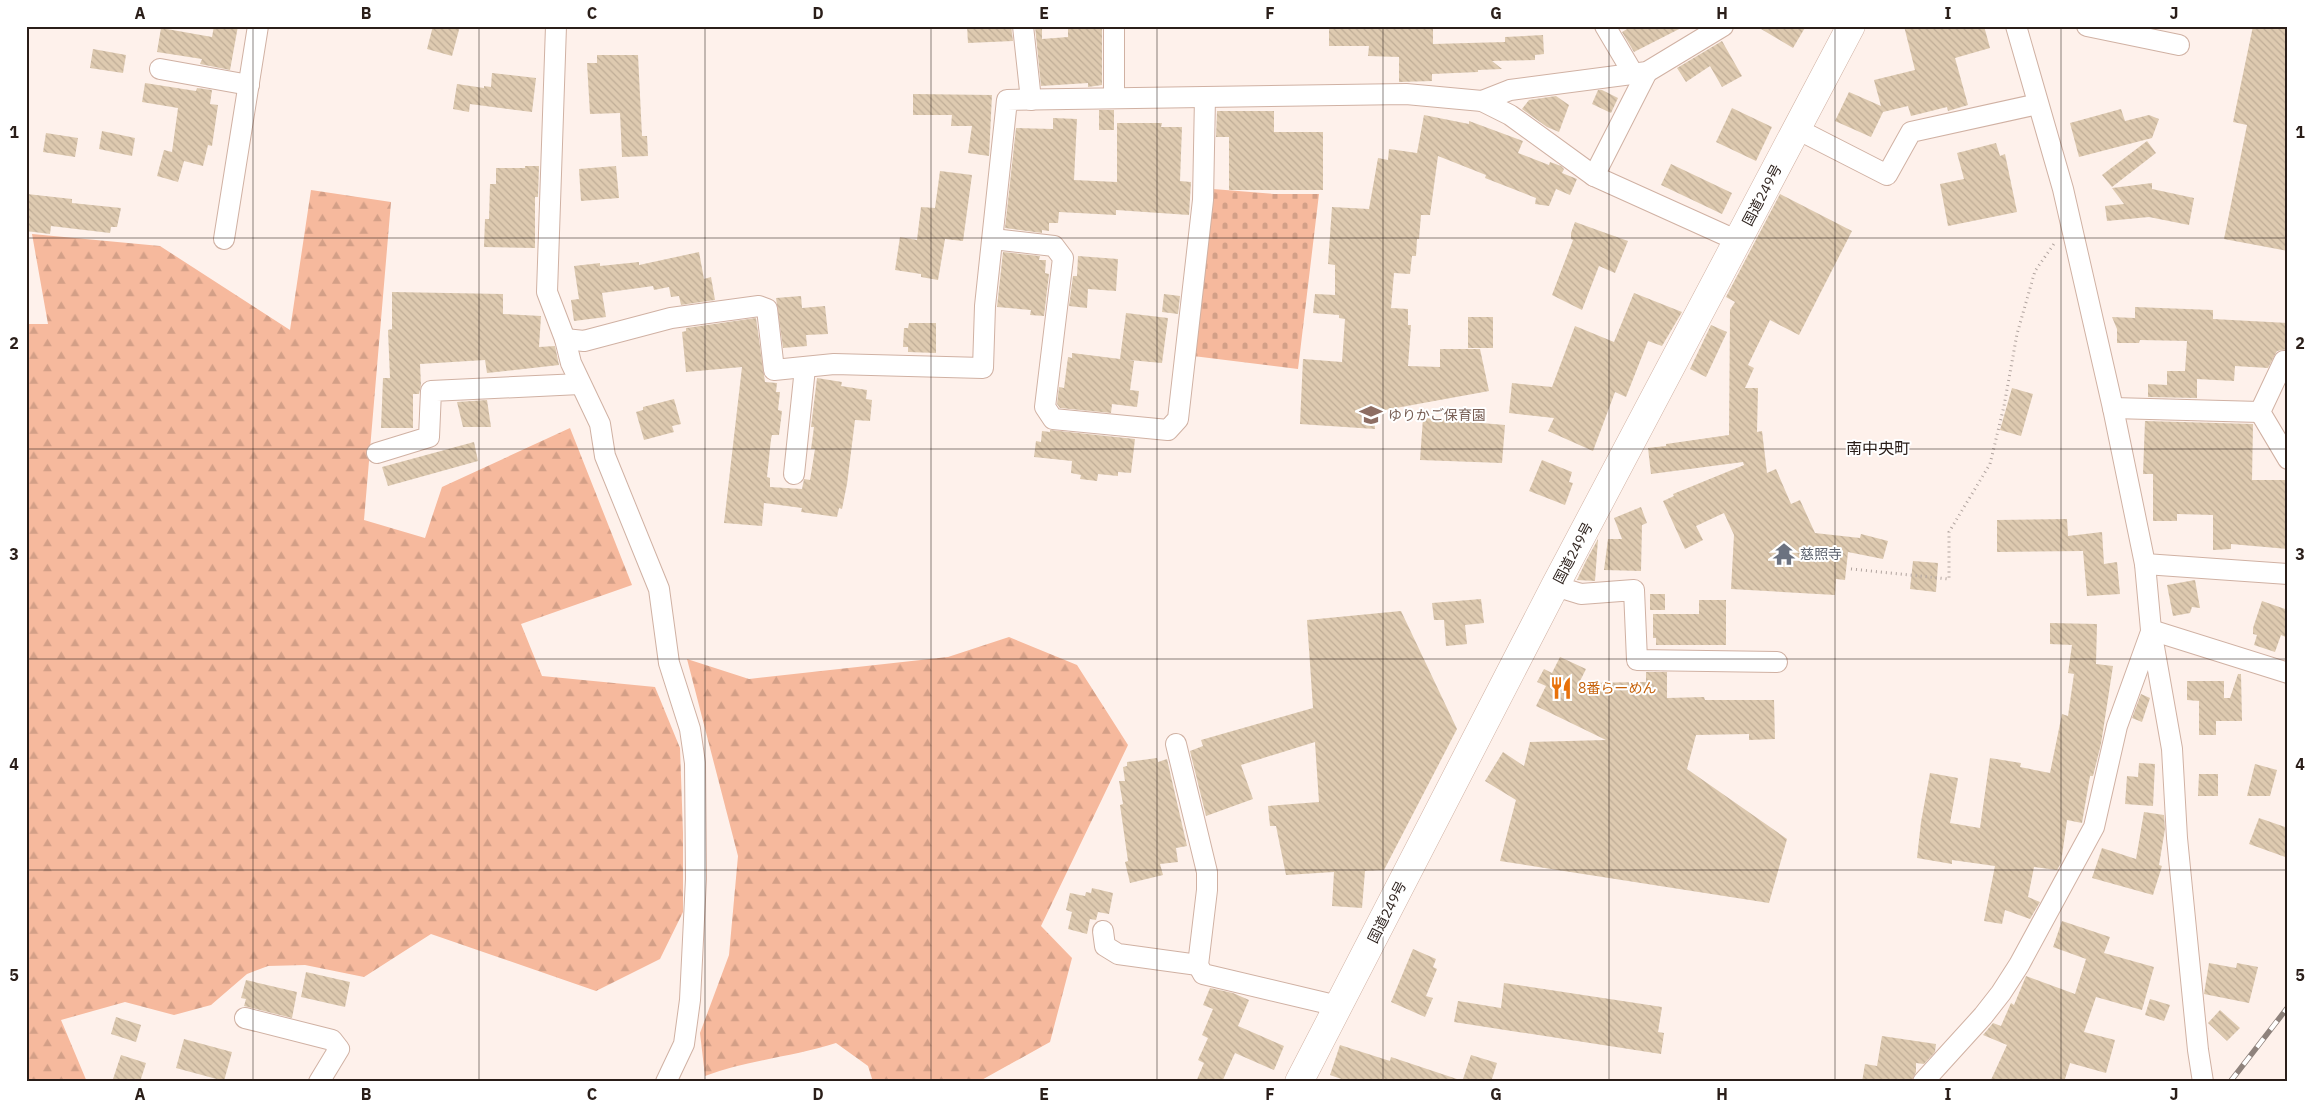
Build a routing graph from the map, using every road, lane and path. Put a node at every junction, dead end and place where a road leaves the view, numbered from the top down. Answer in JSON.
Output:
{"nodes":[{"id":1,"x":258,"y":26,"type":"edge"},
{"id":2,"x":556,"y":26,"type":"edge"},
{"id":3,"x":1024,"y":26,"type":"edge"},
{"id":4,"x":1114,"y":26,"type":"edge"},
{"id":5,"x":1605,"y":26,"type":"edge"},
{"id":6,"x":1723,"y":26,"type":"edge"},
{"id":7,"x":1851,"y":26,"type":"edge"},
{"id":8,"x":2016,"y":26,"type":"edge"},
{"id":9,"x":2087,"y":26,"type":"edge"},
{"id":10,"x":2179,"y":45,"type":"dead end"},
{"id":11,"x":160,"y":69,"type":"dead end"},
{"id":12,"x":1641,"y":74,"type":"junction"},
{"id":13,"x":249,"y":85,"type":"junction"},
{"id":14,"x":1205,"y":97,"type":"junction"},
{"id":15,"x":1114,"y":98,"type":"junction"},
{"id":16,"x":1031,"y":100,"type":"junction"},
{"id":17,"x":1482,"y":101,"type":"junction"},
{"id":18,"x":2038,"y":104,"type":"junction"},
{"id":19,"x":1797,"y":129,"type":"junction"},
{"id":20,"x":1594,"y":176,"type":"junction"},
{"id":21,"x":2071,"y":224,"type":"junction"},
{"id":22,"x":224,"y":238,"type":"dead end"},
{"id":23,"x":993,"y":239,"type":"junction"},
{"id":24,"x":1738,"y":241,"type":"junction"},
{"id":25,"x":565,"y":339,"type":"junction"},
{"id":26,"x":2288,"y":361,"type":"edge"},
{"id":27,"x":805,"y":368,"type":"junction"},
{"id":28,"x":580,"y":384,"type":"junction"},
{"id":29,"x":2113,"y":408,"type":"junction"},
{"id":30,"x":2260,"y":412,"type":"junction"},
{"id":31,"x":377,"y":453,"type":"dead end"},
{"id":32,"x":2288,"y":459,"type":"edge"},
{"id":33,"x":794,"y":474,"type":"dead end"},
{"id":34,"x":2145,"y":564,"type":"junction"},
{"id":35,"x":1852,"y":569,"type":"dead end"},
{"id":36,"x":2288,"y":574,"type":"edge"},
{"id":37,"x":1556,"y":586,"type":"junction"},
{"id":38,"x":2151,"y":630,"type":"junction"},
{"id":39,"x":1777,"y":662,"type":"dead end"},
{"id":40,"x":2288,"y":673,"type":"edge"},
{"id":41,"x":1176,"y":744,"type":"dead end"},
{"id":42,"x":1103,"y":931,"type":"dead end"},
{"id":43,"x":1198,"y":965,"type":"junction"},
{"id":44,"x":1338,"y":1006,"type":"junction"},
{"id":45,"x":245,"y":1018,"type":"dead end"},
{"id":46,"x":319,"y":1082,"type":"edge"},
{"id":47,"x":666,"y":1082,"type":"edge"},
{"id":48,"x":1299,"y":1082,"type":"edge"},
{"id":49,"x":1923,"y":1082,"type":"edge"},
{"id":50,"x":2203,"y":1082,"type":"edge"}],
"edges":[{"from":1,"to":13,"type":"street"},
{"from":2,"to":25,"type":"street"},
{"from":3,"to":16,"type":"street"},
{"from":4,"to":15,"type":"street"},
{"from":5,"to":12,"type":"street"},
{"from":6,"to":12,"type":"street"},
{"from":7,"to":19,"type":"highway","name":"国道249号"},
{"from":8,"to":18,"type":"street"},
{"from":9,"to":10,"type":"street"},
{"from":11,"to":13,"type":"street"},
{"from":12,"to":17,"type":"street"},
{"from":12,"to":20,"type":"street"},
{"from":13,"to":22,"type":"street"},
{"from":14,"to":15,"type":"street"},
{"from":14,"to":17,"type":"street"},
{"from":14,"to":23,"type":"street"},
{"from":15,"to":16,"type":"street"},
{"from":16,"to":23,"type":"street"},
{"from":17,"to":20,"type":"street"},
{"from":18,"to":19,"type":"street"},
{"from":18,"to":21,"type":"street"},
{"from":19,"to":24,"type":"highway","name":"国道249号"},
{"from":20,"to":24,"type":"street"},
{"from":21,"to":29,"type":"street"},
{"from":21,"to":35,"type":"path"},
{"from":23,"to":27,"type":"street"},
{"from":24,"to":37,"type":"highway","name":"国道249号"},
{"from":25,"to":27,"type":"street"},
{"from":25,"to":28,"type":"street"},
{"from":26,"to":30,"type":"street"},
{"from":27,"to":33,"type":"street"},
{"from":28,"to":31,"type":"street"},
{"from":28,"to":47,"type":"street"},
{"from":29,"to":30,"type":"street"},
{"from":29,"to":34,"type":"street"},
{"from":30,"to":32,"type":"street"},
{"from":34,"to":36,"type":"street"},
{"from":34,"to":38,"type":"street"},
{"from":37,"to":39,"type":"street"},
{"from":37,"to":44,"type":"highway","name":"国道249号"},
{"from":38,"to":40,"type":"street"},
{"from":38,"to":49,"type":"street"},
{"from":38,"to":50,"type":"street"},
{"from":41,"to":43,"type":"street"},
{"from":42,"to":43,"type":"street"},
{"from":43,"to":44,"type":"street"},
{"from":44,"to":48,"type":"highway","name":"国道249号"},
{"from":45,"to":46,"type":"street"}]}
